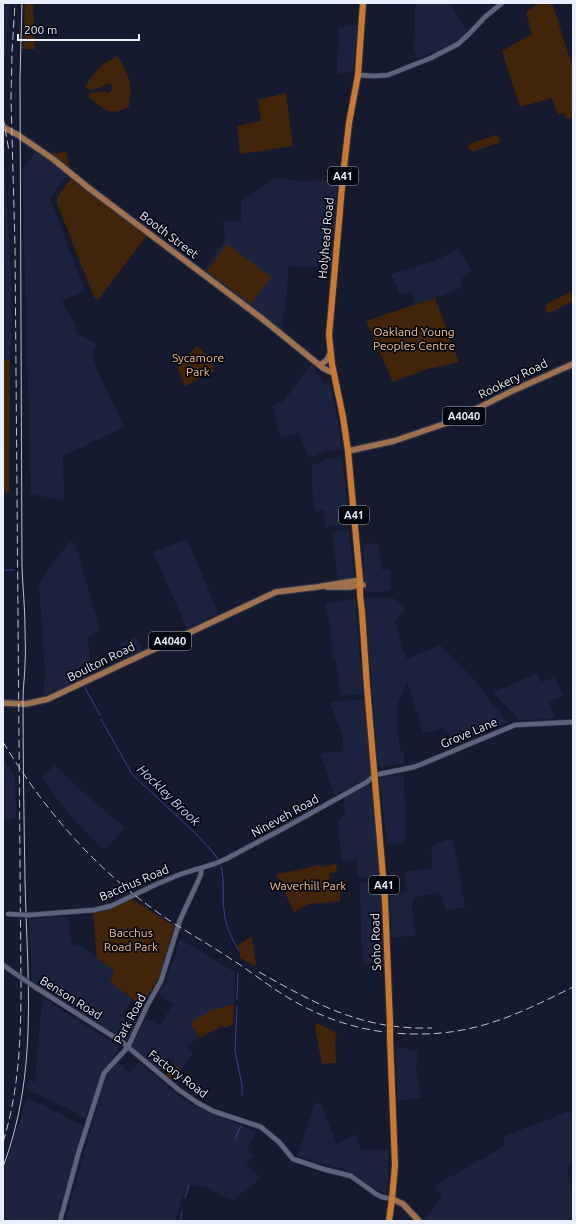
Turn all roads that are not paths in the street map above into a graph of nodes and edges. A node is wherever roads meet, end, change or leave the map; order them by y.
1 (363, 3) edge
2 (502, 3) edge
3 (358, 75) junction
4 (3, 127) edge
5 (330, 354) junction
6 (573, 364) edge
7 (320, 365) junction
8 (333, 373) junction
9 (348, 451) junction
10 (360, 584) junction
11 (3, 703) edge
12 (573, 722) edge
13 (375, 775) junction
14 (201, 869) junction
15 (5, 914) edge
16 (3, 965) edge
17 (128, 1047) junction
18 (392, 1199) junction
19 (60, 1221) edge
20 (389, 1221) edge
21 (420, 1221) edge

1 - 3 highway, Holyhead Road / A41
2 - 3 street
3 - 5 highway, Holyhead Road / A41
4 - 7 main road, Booth Street
5 - 7 main road
5 - 8 highway, Holyhead Road / A41
6 - 9 main road, Rookery Road / A4040
7 - 8 main road, Booth Street
8 - 9 highway, Holyhead Road / A41
9 - 10 highway, Soho Road / A41
10 - 11 main road, Boulton Road / A4040
10 - 13 highway, Soho Road / A41
12 - 13 street, Grove Lane
13 - 14 street, Nineveh Road
13 - 18 highway, Soho Road / A41, bridge
14 - 15 street, Bacchus Road, bridge
14 - 17 street, Park Road
16 - 17 street, Benson Road, bridge
17 - 18 street, Factory Road
17 - 19 street, Park Road
18 - 20 highway, A41
18 - 21 main road

